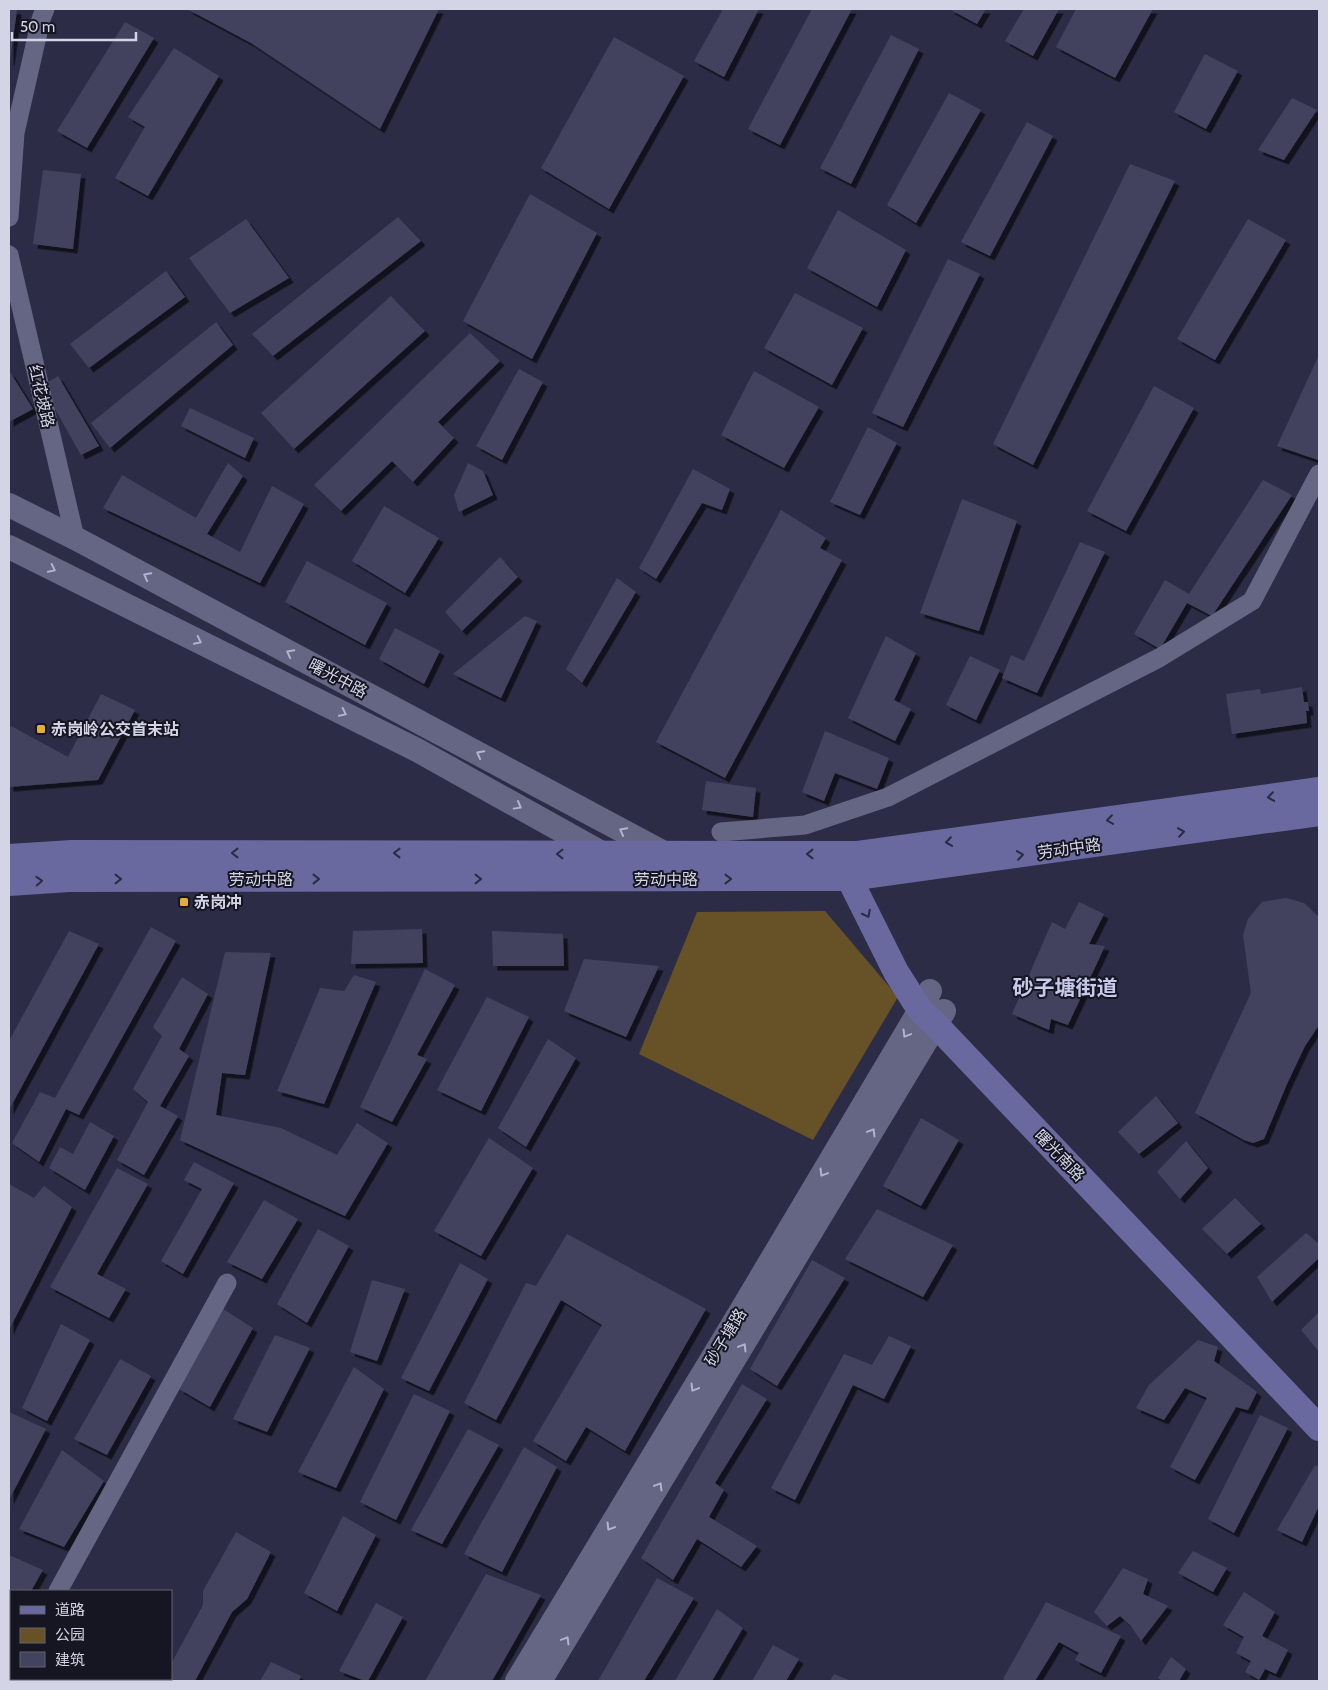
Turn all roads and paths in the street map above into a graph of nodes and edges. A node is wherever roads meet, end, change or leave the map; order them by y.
1 (46, 9) edge
2 (9, 217) edge
3 (9, 255) edge
4 (1319, 474) edge
5 (9, 505) edge
6 (75, 538) junction
7 (9, 547) edge
8 (1319, 790) edge
9 (1319, 813) edge
10 (721, 832) dead end
11 (604, 854) junction
12 (666, 854) junction
13 (9, 856) edge
14 (853, 866) junction
15 (646, 879) junction
16 (9, 883) edge
17 (933, 1009) junction
18 (227, 1283) dead end
19 (1319, 1406) edge
20 (1319, 1428) edge
21 (59, 1590) edge
22 (517, 1681) edge
23 (540, 1681) edge

1 - 2 street
3 - 6 street, 红花坡路
4 - 10 street
5 - 6 street, 曙光中路
12 -> 6 street, 曙光中路
7 -> 11 street, 曙光中路
8 -> 14 main road, 劳动中路
14 -> 9 main road, 劳动中路
11 - 12 main road, 劳动中路
11 -> 13 main road, 劳动中路
11 - 15 street, 曙光中路
14 -> 12 main road, 劳动中路
15 -> 14 main road, 劳动中路
14 - 17 main road, 曙光南路
16 -> 15 main road, 劳动中路
17 - 19 main road, 曙光南路
17 - 20 main road, 曙光南路
17 -> 22 street, 砂子塘路
23 -> 17 street, 砂子塘路
18 - 21 street

